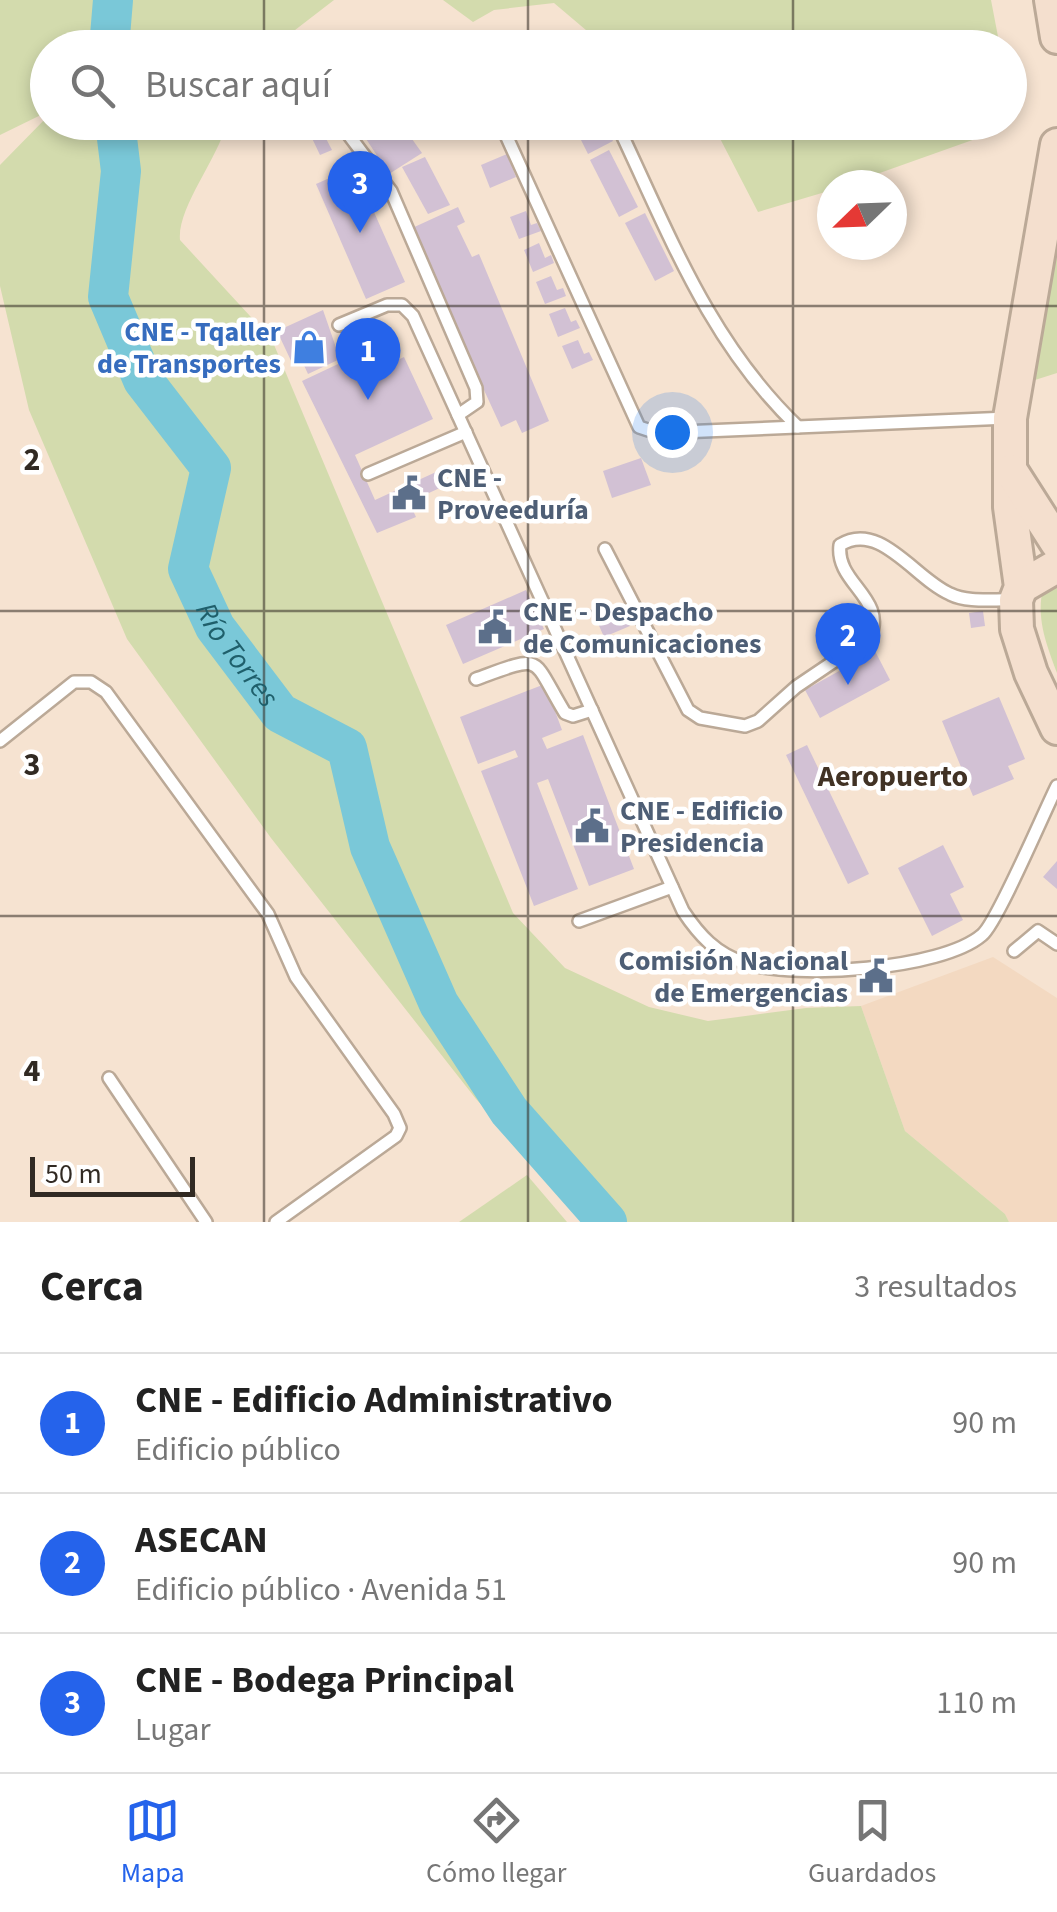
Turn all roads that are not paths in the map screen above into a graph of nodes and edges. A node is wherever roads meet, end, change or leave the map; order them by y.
1 (1051, 0) edge
2 (1057, 37) edge
3 (353, 140) edge
4 (508, 140) edge
5 (625, 140) edge
6 (1057, 145) edge
7 (339, 325) dead end
8 (458, 414) junction
9 (1010, 418) junction
10 (798, 427) junction
11 (466, 432) junction
12 (1010, 468) junction
13 (368, 474) dead end
14 (1057, 543) edge
15 (605, 549) dead end
16 (1057, 566) edge
17 (1019, 593) junction
18 (476, 679) dead end
19 (592, 710) junction
20 (1057, 728) edge
21 (0, 742) edge
22 (1057, 786) edge
23 (672, 887) junction
24 (579, 921) dead end
25 (1057, 944) edge
26 (1014, 951) dead end
27 (109, 1078) dead end
28 (206, 1222) edge
29 (276, 1222) edge

1 - 2 main road
3 - 8 lane
4 - 10 lane
5 - 10 lane
6 - 9 main road
7 - 8 lane
8 - 11 lane
9 - 10 lane
9 - 12 main road
11 - 13 lane
11 - 19 lane
12 - 14 main road
12 - 17 main road
15 - 17 lane
16 - 17 main road
17 - 20 main road
18 - 19 lane
19 - 23 lane
21 - 29 lane
22 - 23 lane
23 - 24 lane
25 - 26 lane
27 - 28 lane

